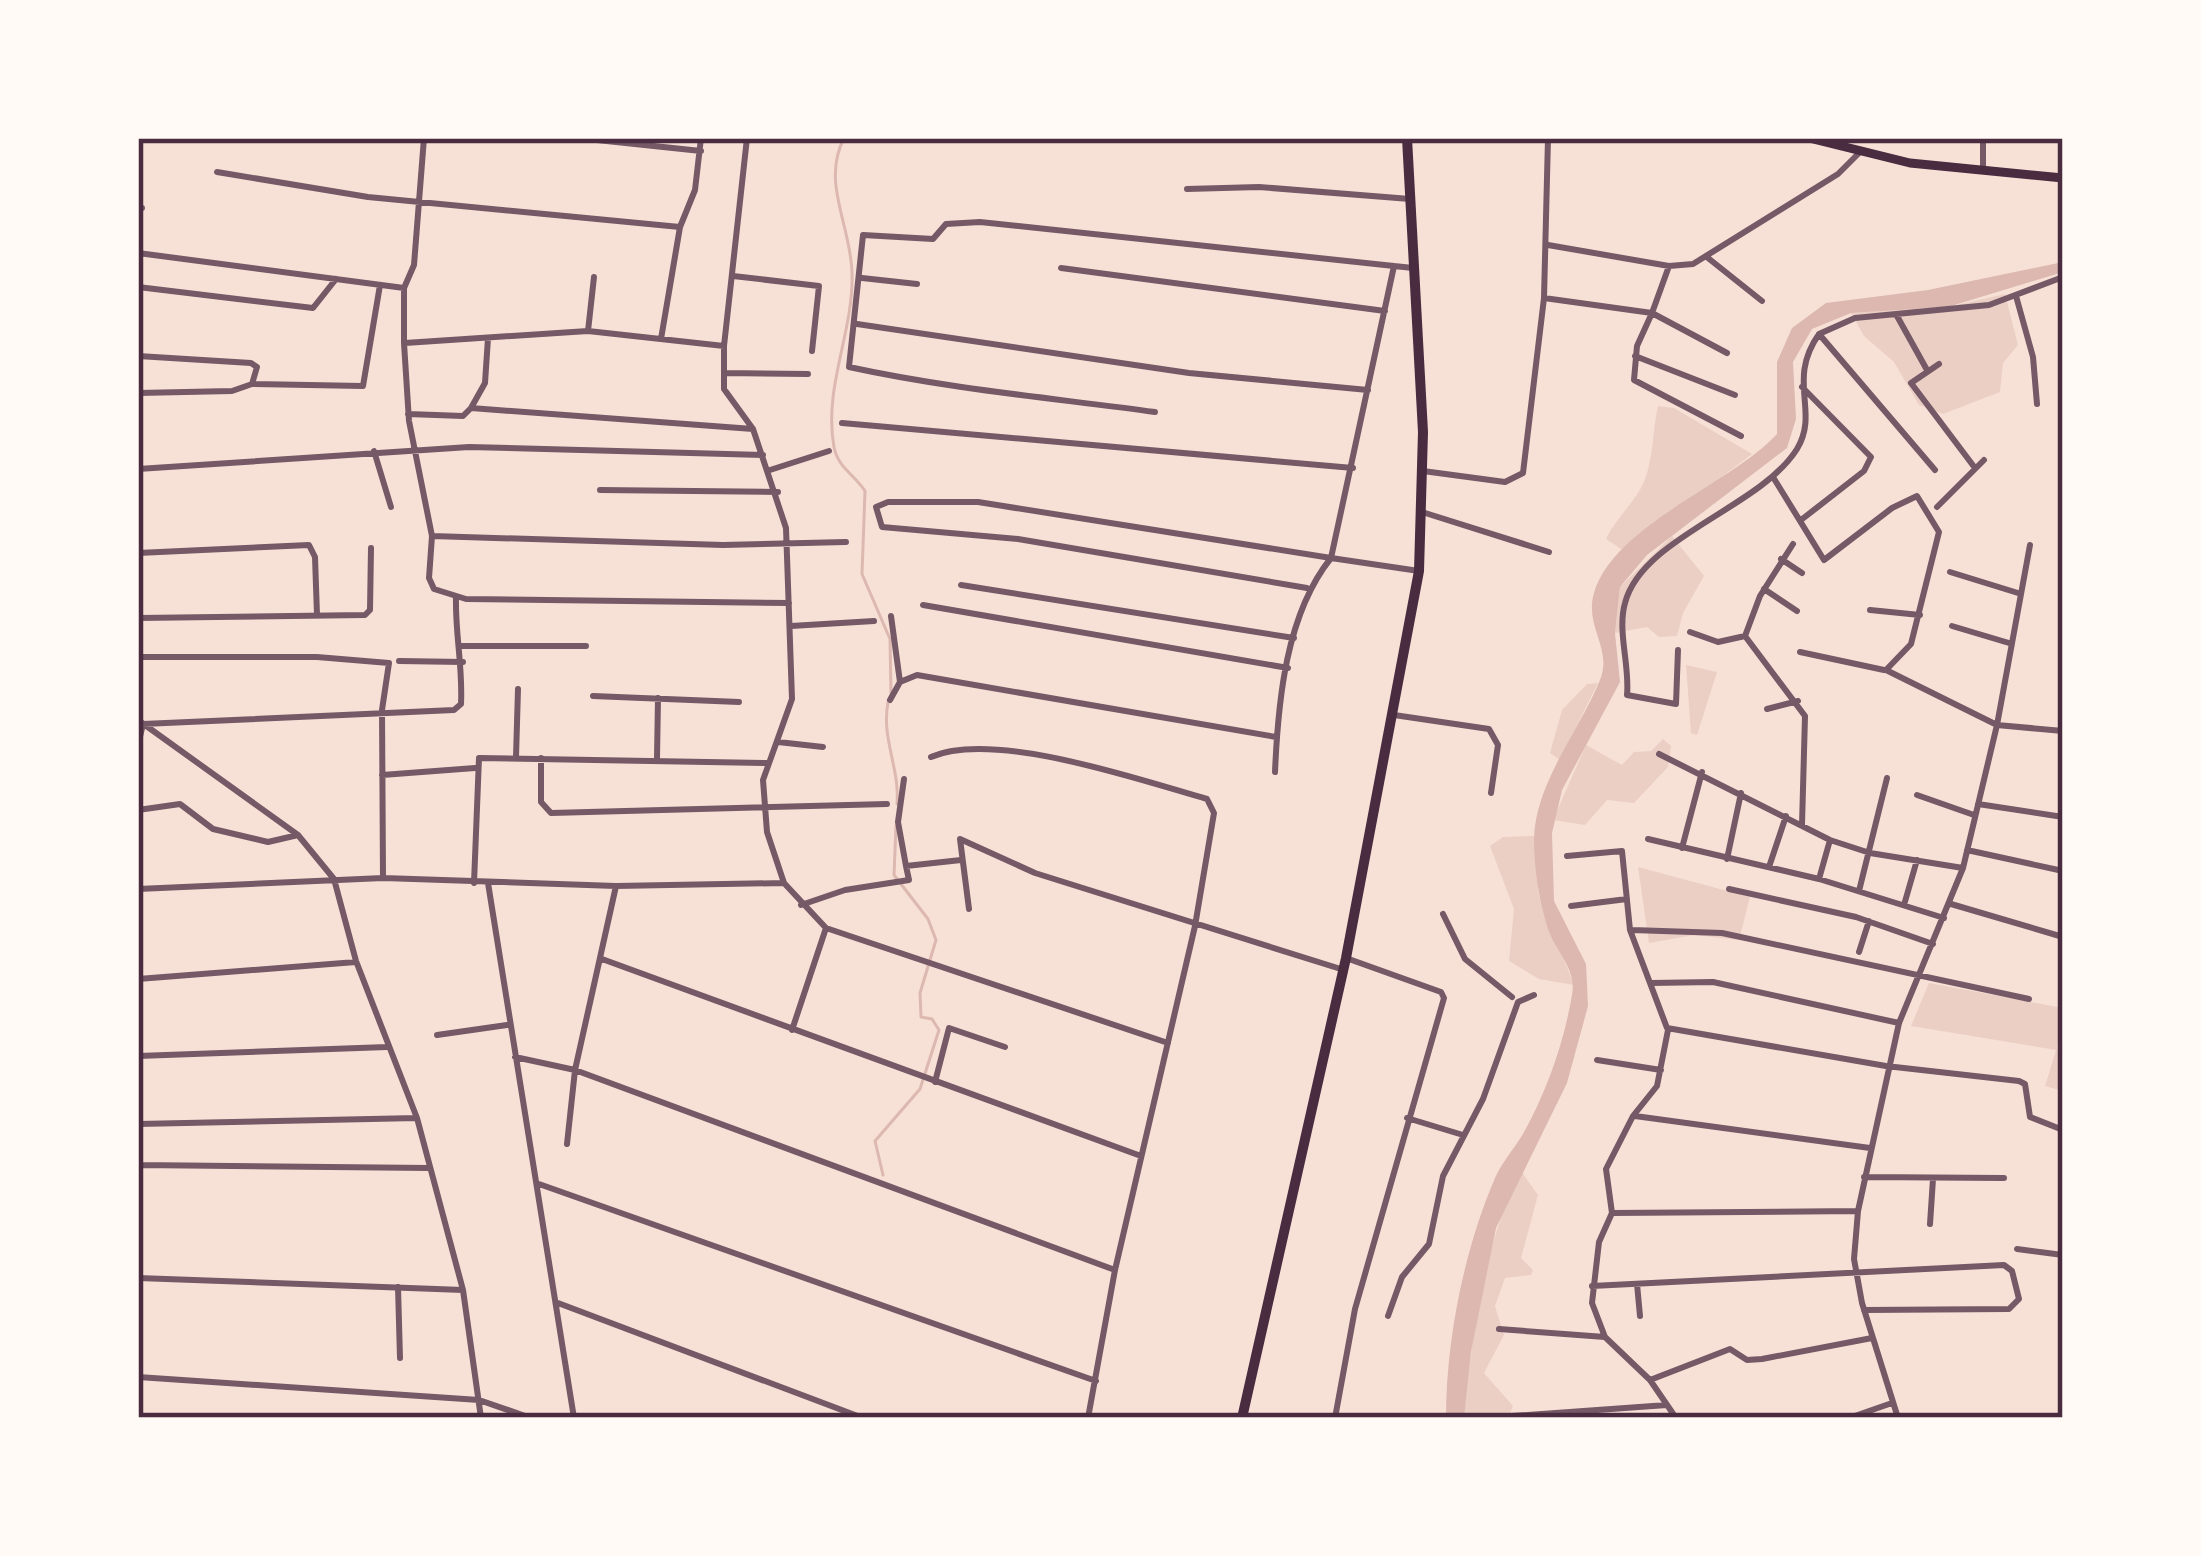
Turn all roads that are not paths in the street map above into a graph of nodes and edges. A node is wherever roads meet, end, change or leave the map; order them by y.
1 (338, 138) edge
2 (424, 138) edge
3 (578, 138) edge
4 (700, 138) edge
5 (747, 138) edge
6 (1407, 138) edge
7 (1548, 138) edge
8 (1809, 138) edge
9 (1983, 138) edge
10 (701, 151) junction
11 (1859, 153) junction
12 (1983, 171) junction
13 (217, 172) dead end
14 (2063, 178) edge
15 (1187, 189) dead end
16 (1410, 200) junction
17 (419, 201) junction
18 (680, 227) junction
19 (1548, 245) junction
20 (138, 253) edge
21 (1708, 258) junction
22 (1394, 266) junction
23 (1670, 266) junction
24 (1061, 268) dead end
25 (1413, 268) junction
26 (733, 276) junction
27 (2063, 277) edge
28 (594, 278) dead end
29 (862, 278) junction
30 (336, 279) junction
31 (917, 284) dead end
32 (380, 285) junction
33 (138, 287) edge
34 (404, 288) junction
35 (2015, 296) junction
36 (1544, 298) junction
37 (1762, 301) dead end
38 (1385, 311) junction
39 (1652, 313) junction
40 (1897, 316) junction
41 (857, 324) junction
42 (588, 331) junction
43 (1820, 334) junction
44 (488, 336) junction
45 (661, 339) junction
46 (404, 343) junction
47 (724, 346) junction
48 (812, 351) dead end
49 (1727, 353) dead end
50 (138, 356) edge
51 (1635, 356) junction
52 (1939, 364) dead end
53 (1928, 371) junction
54 (724, 373) junction
55 (808, 374) dead end
56 (252, 384) junction
57 (1801, 386) junction
58 (1368, 390) junction
59 (138, 392) edge
60 (1735, 395) dead end
61 (2037, 404) dead end
62 (471, 408) junction
63 (1155, 412) dead end
64 (408, 414) junction
65 (842, 423) dead end
66 (753, 429) junction
67 (1742, 436) dead end
68 (413, 448) junction
69 (374, 451) junction
70 (829, 451) dead end
71 (764, 455) junction
72 (1984, 460) dead end
73 (1353, 468) junction
74 (1975, 468) junction
75 (138, 469) edge
76 (770, 470) junction
77 (1935, 470) dead end
78 (1423, 471) junction
79 (1773, 477) junction
80 (599, 490) dead end
81 (778, 492) junction
82 (1937, 507) dead end
83 (391, 508) dead end
84 (1422, 512) junction
85 (1801, 520) junction
86 (432, 536) junction
87 (846, 542) dead end
88 (786, 544) junction
89 (1793, 544) dead end
90 (2030, 545) dead end
91 (371, 548) dead end
92 (1549, 552) dead end
93 (138, 553) edge
94 (1331, 558) junction
95 (1781, 559) junction
96 (1419, 571) junction
97 (1802, 572) dead end
98 (1950, 572) dead end
99 (961, 585) dead end
100 (1307, 588) junction
101 (1764, 589) junction
102 (2018, 592) junction
103 (457, 597) junction
104 (789, 603) junction
105 (922, 605) dead end
106 (1870, 610) dead end
107 (1797, 611) dead end
108 (317, 615) junction
109 (1920, 615) junction
110 (891, 616) dead end
111 (138, 618) edge
112 (874, 621) dead end
113 (791, 626) junction
114 (1952, 626) dead end
115 (1690, 632) dead end
116 (1745, 636) junction
117 (1294, 638) junction
118 (2009, 643) junction
119 (461, 646) junction
120 (586, 646) dead end
121 (1678, 650) dead end
122 (1800, 652) dead end
123 (138, 657) edge
124 (400, 661) dead end
125 (463, 662) junction
126 (1288, 668) junction
127 (1886, 670) junction
128 (900, 682) junction
129 (518, 689) dead end
130 (593, 695) dead end
131 (658, 698) junction
132 (890, 700) dead end
133 (1798, 701) junction
134 (739, 702) dead end
135 (382, 710) junction
136 (1767, 710) dead end
137 (1394, 715) junction
138 (141, 722) edge
139 (1997, 725) junction
140 (2063, 731) edge
141 (1276, 737) junction
142 (777, 742) junction
143 (138, 745) edge
144 (823, 747) dead end
145 (1659, 754) dead end
146 (516, 757) junction
147 (931, 757) dead end
148 (541, 758) junction
149 (657, 758) junction
150 (766, 763) junction
151 (475, 768) junction
152 (1275, 772) dead end
153 (1702, 772) junction
154 (382, 775) junction
155 (1887, 778) dead end
156 (904, 779) dead end
157 (1491, 793) dead end
158 (1741, 793) junction
159 (1917, 794) dead end
160 (1978, 803) junction
161 (886, 804) dead end
162 (138, 810) edge
163 (763, 811) junction
164 (1974, 815) junction
165 (1786, 816) junction
166 (2063, 818) edge
167 (1802, 825) junction
168 (298, 836) junction
169 (1648, 839) dead end
170 (1830, 840) junction
171 (1682, 848) junction
172 (1967, 850) junction
173 (1870, 853) junction
174 (1567, 856) dead end
175 (1727, 859) junction
176 (961, 860) junction
177 (1917, 860) junction
178 (906, 866) junction
179 (1769, 867) junction
180 (1963, 868) junction
181 (2063, 871) edge
182 (383, 878) junction
183 (334, 879) junction
184 (1819, 879) junction
185 (474, 883) junction
186 (488, 883) junction
187 (784, 883) junction
188 (616, 886) junction
189 (1729, 889) dead end
190 (138, 890) edge
191 (1859, 891) junction
192 (1627, 899) junction
193 (1951, 904) junction
194 (801, 905) junction
195 (1904, 905) junction
196 (1570, 906) dead end
197 (969, 909) dead end
198 (1443, 914) dead end
199 (1945, 919) junction
200 (1869, 921) junction
201 (1195, 926) junction
202 (826, 928) junction
203 (1630, 930) junction
204 (2063, 937) edge
205 (1933, 944) junction
206 (1859, 952) dead end
207 (602, 958) junction
208 (356, 962) junction
209 (1345, 964) junction
210 (1917, 978) junction
211 (138, 979) edge
212 (1651, 982) junction
213 (1534, 995) dead end
214 (1512, 998) dead end
215 (2029, 999) dead end
216 (1899, 1023) junction
217 (507, 1025) junction
218 (1667, 1028) junction
219 (792, 1030) junction
220 (437, 1035) dead end
221 (1168, 1042) junction
222 (387, 1047) junction
223 (1005, 1047) dead end
224 (138, 1056) edge
225 (515, 1057) junction
226 (1597, 1060) dead end
227 (1886, 1066) junction
228 (575, 1070) junction
229 (1661, 1070) junction
230 (935, 1082) junction
231 (1633, 1115) junction
232 (417, 1118) junction
233 (1407, 1118) junction
234 (138, 1124) edge
235 (2063, 1130) edge
236 (1463, 1135) junction
237 (567, 1144) dead end
238 (1870, 1148) junction
239 (1142, 1156) junction
240 (138, 1164) edge
241 (429, 1168) junction
242 (1864, 1177) junction
243 (2004, 1178) dead end
244 (1934, 1179) junction
245 (538, 1184) junction
246 (138, 1188) edge
247 (1858, 1211) junction
248 (1612, 1213) junction
249 (1930, 1224) dead end
250 (2017, 1249) dead end
251 (2063, 1255) edge
252 (1115, 1270) junction
253 (1856, 1272) junction
254 (138, 1277) edge
255 (1637, 1284) junction
256 (1592, 1286) junction
257 (398, 1287) junction
258 (464, 1290) junction
259 (558, 1303) junction
260 (1864, 1310) junction
261 (1388, 1316) dead end
262 (1640, 1316) dead end
263 (1499, 1329) dead end
264 (1605, 1337) junction
265 (1872, 1338) junction
266 (400, 1358) dead end
267 (138, 1377) edge
268 (1650, 1380) junction
269 (1096, 1381) junction
270 (478, 1400) junction
271 (1892, 1403) junction
272 (1667, 1405) junction
273 (1512, 1416) edge
274 (481, 1418) edge
275 (531, 1418) edge
276 (574, 1418) edge
277 (863, 1418) edge
278 (1088, 1418) edge
279 (1242, 1418) edge
280 (1336, 1418) edge
281 (1676, 1418) edge
282 (1849, 1418) edge
283 (1898, 1418) edge
284 (1910, 1418) edge

1 - 2 street
2 - 17 street
3 - 10 street
4 - 10 street
5 - 26 street
6 - 16 highway
7 - 19 street
8 - 11 main road
9 - 12 street
10 - 18 street
11 - 12 main road
11 - 21 street
12 - 14 main road
13 - 17 street
15 - 16 street
16 - 25 highway
17 - 18 street
17 - 34 street
18 - 45 street
19 - 23 street
19 - 36 street
20 - 30 street
21 - 23 street
21 - 37 street
22 - 25 street
22 - 29 street
22 - 38 street
23 - 39 street
24 - 38 street
25 - 78 highway
26 - 47 street
26 - 48 street
27 - 35 street
28 - 42 street
29 - 31 street
29 - 41 street
30 - 32 street
30 - 33 street
32 - 34 street
32 - 56 street
34 - 46 street
35 - 40 street
35 - 61 street
36 - 39 street
36 - 78 street
38 - 58 street
39 - 49 street
39 - 51 street
40 - 43 street
40 - 53 street
41 - 58 street
41 - 63 street
42 - 44 street
42 - 45 street
43 - 57 street
43 - 77 street
44 - 46 street
44 - 62 street
45 - 47 street
46 - 64 street
47 - 54 street
50 - 56 street
51 - 60 street
51 - 67 street
52 - 53 street
53 - 74 street
54 - 55 street
54 - 66 street
56 - 59 street
57 - 79 street
57 - 85 street
58 - 73 street
62 - 64 street
62 - 66 street
64 - 68 street
65 - 73 street
66 - 71 street
68 - 69 street
68 - 71 street
68 - 86 street
69 - 75 street
69 - 83 street
70 - 76 street
71 - 76 street
72 - 74 street
73 - 94 street
74 - 82 street
76 - 81 street
78 - 84 highway
79 - 85 street
79 - 121 street
80 - 81 street
81 - 88 street
84 - 92 street
84 - 96 highway
85 - 109 street
86 - 88 street
86 - 103 street
87 - 88 street
88 - 104 street
89 - 95 street
90 - 102 street
91 - 108 street
93 - 108 street
94 - 96 street
94 - 100 street
94 - 100 street
95 - 97 street
95 - 101 street
96 - 137 highway
98 - 102 street
99 - 117 street
100 - 117 street
101 - 107 street
101 - 116 street
102 - 118 street
103 - 104 street
103 - 119 street
104 - 113 street
105 - 126 street
106 - 109 street
108 - 111 street
109 - 127 street
110 - 128 street
112 - 113 street
113 - 142 street
114 - 118 street
115 - 116 street
116 - 133 street
117 - 126 street
118 - 139 street
119 - 120 street
119 - 125 street
122 - 127 street
123 - 135 street
124 - 125 street
125 - 135 street
126 - 141 street
127 - 139 street
128 - 132 street
128 - 141 street
129 - 146 street
130 - 131 street
131 - 134 street
131 - 149 street
133 - 136 street
133 - 167 street
135 - 138 street
135 - 154 street
137 - 157 street
137 - 209 highway
138 - 143 street
138 - 168 street
139 - 140 street
139 - 160 street
141 - 152 street
142 - 144 street
142 - 150 street
145 - 153 street
146 - 148 street
146 - 151 street
147 - 201 street
148 - 149 street
148 - 163 street
149 - 150 street
150 - 163 street
151 - 154 street
151 - 185 street
153 - 158 street
153 - 171 street
154 - 182 street
155 - 173 street
156 - 178 street
158 - 165 street
158 - 175 street
159 - 164 street
160 - 164 street
160 - 166 street
161 - 163 street
162 - 168 street
163 - 187 street
164 - 172 street
165 - 167 street
165 - 179 street
167 - 170 street
168 - 183 street
169 - 171 street
170 - 173 street
170 - 184 street
171 - 175 street
172 - 180 street
172 - 181 street
173 - 177 street
173 - 191 street
174 - 192 street
175 - 179 street
176 - 178 street
176 - 197 street
176 - 201 street
177 - 180 street
177 - 195 street
178 - 194 street
179 - 184 street
180 - 193 street
182 - 183 street
182 - 185 street
183 - 190 street
183 - 208 street
184 - 191 street
185 - 186 street
186 - 188 street
186 - 217 street
187 - 188 street
187 - 194 street
188 - 207 street
189 - 200 street
191 - 195 street
192 - 196 street
192 - 203 street
193 - 199 street
193 - 204 street
194 - 202 street
195 - 199 street
198 - 214 street
199 - 205 street
200 - 205 street
200 - 206 street
201 - 209 street
201 - 221 street
202 - 219 street
202 - 221 street
203 - 210 street
203 - 212 street
205 - 210 street
207 - 219 street
207 - 228 street
208 - 211 street
208 - 222 street
209 - 233 street
209 - 279 highway
210 - 215 street
210 - 216 street
212 - 216 street
212 - 218 street
213 - 236 street
216 - 227 street
217 - 220 street
217 - 225 street
218 - 227 street
218 - 229 street
219 - 230 street
221 - 239 street
222 - 224 street
222 - 232 street
223 - 230 street
225 - 228 street
225 - 245 street
226 - 229 street
227 - 235 street
227 - 238 street
228 - 237 street
228 - 252 street
229 - 231 street
230 - 239 street
231 - 238 street
231 - 248 street
232 - 234 street
232 - 241 street
233 - 236 street
233 - 280 street
236 - 261 street
238 - 242 street
239 - 252 street
240 - 241 street
240 - 246 street
241 - 258 street
242 - 244 street
242 - 247 street
243 - 244 street
244 - 249 street
245 - 259 street
245 - 269 street
247 - 248 street
247 - 253 street
248 - 256 street
250 - 251 street
252 - 269 street
253 - 255 street
253 - 260 street
253 - 260 street
254 - 257 street
255 - 256 street
255 - 262 street
256 - 264 street
257 - 258 street
257 - 266 street
258 - 270 street
259 - 276 street
259 - 277 street
260 - 265 street
263 - 264 street
264 - 268 street
265 - 268 street
265 - 271 street
267 - 270 street
268 - 272 street
269 - 278 street
270 - 274 street
270 - 275 street
271 - 282 street
271 - 283 street
272 - 273 street
272 - 281 street
283 - 284 street

